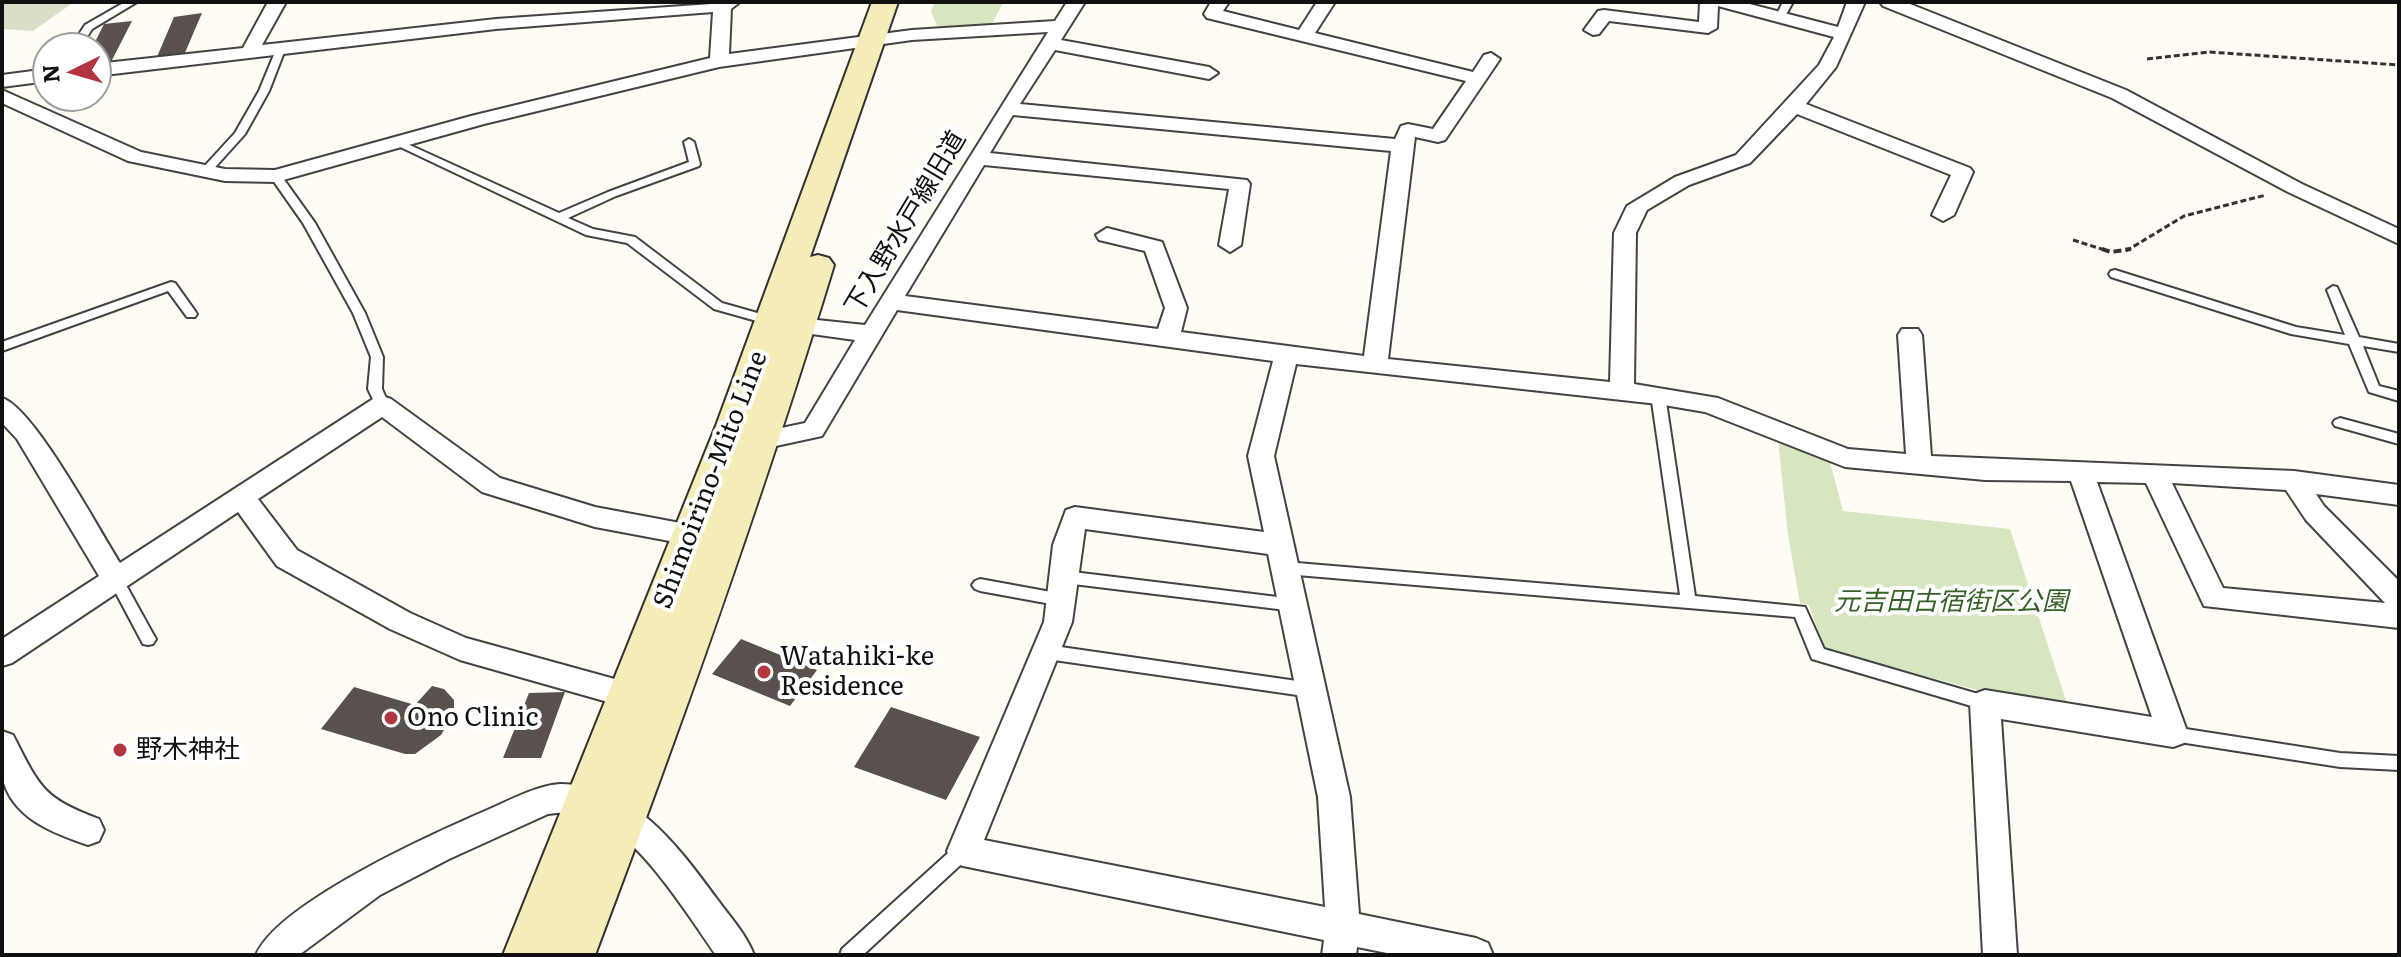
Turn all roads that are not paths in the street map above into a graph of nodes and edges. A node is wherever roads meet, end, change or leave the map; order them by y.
1 (132, 2) edge
2 (277, 2) edge
3 (504, 2) edge
4 (885, 2) edge
5 (905, 2) edge
6 (1076, 2) edge
7 (1220, 2) edge
8 (1326, 2) edge
9 (1709, 2) edge
10 (1722, 2) edge
11 (1856, 2) edge
12 (1889, 2) edge
13 (726, 4) edge
14 (1784, 10) edge
15 (496, 24) junction
16 (1593, 30) dead end
17 (85, 32) edge
18 (1055, 34) junction
19 (1844, 34) junction
20 (1305, 35) junction
21 (884, 39) junction
22 (281, 47) junction
23 (250, 51) junction
24 (1491, 59) dead end
25 (719, 61) junction
26 (112, 68) edge
27 (1209, 73) dead end
28 (32, 77) edge
29 (1479, 79) junction
30 (2, 81) edge
31 (2, 96) edge
32 (1794, 106) junction
33 (1007, 109) junction
34 (689, 142) dead end
35 (399, 144) junction
36 (1402, 146) junction
37 (978, 158) junction
38 (205, 172) junction
39 (276, 176) junction
40 (1943, 215) dead end
41 (558, 218) junction
42 (1107, 235) dead end
43 (2399, 237) edge
44 (1230, 245) dead end
45 (2115, 274) dead end
46 (2333, 290) dead end
47 (891, 302) junction
48 (191, 314) dead end
49 (785, 323) junction
50 (873, 334) junction
51 (1910, 335) dead end
52 (2354, 339) junction
53 (1167, 340) junction
54 (2, 347) edge
55 (2399, 348) edge
56 (1286, 355) junction
57 (1375, 366) junction
58 (1622, 390) junction
59 (1658, 395) junction
60 (2399, 396) edge
61 (382, 405) junction
62 (2, 407) edge
63 (2340, 423) dead end
64 (2399, 439) edge
65 (762, 440) junction
66 (1919, 464) junction
67 (2081, 472) junction
68 (2154, 473) junction
69 (2294, 481) junction
70 (2399, 495) edge
71 (242, 498) junction
72 (691, 535) junction
73 (1282, 555) junction
74 (116, 580) junction
75 (980, 585) dead end
76 (1064, 588) junction
77 (2399, 599) edge
78 (1688, 601) junction
79 (1294, 605) junction
80 (2399, 616) edge
81 (148, 639) dead end
82 (1047, 652) junction
83 (2, 654) edge
84 (1311, 690) junction
85 (629, 695) junction
86 (1985, 703) junction
87 (2173, 734) junction
88 (2, 745) edge
89 (2399, 763) edge
90 (606, 810) junction
91 (88, 830) dead end
92 (963, 851) junction
93 (1341, 942) edge
94 (273, 955) edge
95 (528, 955) edge
96 (570, 955) edge
97 (737, 955) edge
98 (849, 955) edge
99 (1476, 955) edge
100 (2000, 955) edge

1 - 17 lane
2 - 23 street
3 - 15 street
4 - 21 main road, Shimoirino-Mito Line
5 - 21 main road, Shimoirino-Mito Line
6 - 18 street, 下入野水戸線旧道
7 - 20 street
8 - 20 street
9 - 16 street
10 - 14 street
11 - 19 street
12 - 43 street
13 - 15 street
13 - 25 street
14 - 19 street
15 - 22 street
18 - 21 street
18 - 27 street
18 - 33 street, 下入野水戸線旧道
19 - 32 street
20 - 29 street
21 - 25 street
21 - 49 main road, Shimoirino-Mito Line
22 - 23 street
22 - 38 lane
23 - 26 street
24 - 29 street
25 - 35 street
28 - 30 street
29 - 36 street
31 - 38 street
32 - 40 street
32 - 58 street
33 - 36 street
33 - 37 street, 下入野水戸線旧道
34 - 41 lane
35 - 39 street
35 - 41 lane
36 - 57 street
37 - 44 street
37 - 47 street, 下入野水戸線旧道
38 - 39 street
39 - 61 lane
41 - 49 lane
42 - 53 street
45 - 52 lane
46 - 52 lane
47 - 50 street, 下入野水戸線旧道
47 - 53 street
48 - 54 lane
49 - 50 street
49 - 65 main road, Shimoirino-Mito Line
49 - 72 main road, Shimoirino-Mito Line
50 - 65 street, 下入野水戸線旧道
51 - 66 street
52 - 55 lane
52 - 60 lane
53 - 56 street
56 - 57 street
56 - 73 street
57 - 58 street
58 - 59 street
59 - 66 street
59 - 78 lane
61 - 71 street
61 - 72 street
62 - 74 street
63 - 64 lane
65 - 90 main road, Shimoirino-Mito Line
66 - 67 street
67 - 68 street
67 - 87 street
68 - 69 street
68 - 80 street
69 - 70 street
69 - 77 street
71 - 74 street
71 - 85 street
72 - 85 main road, Shimoirino-Mito Line
73 - 76 street
73 - 78 lane
73 - 79 street
74 - 81 lane
74 - 83 street
75 - 76 lane
76 - 79 lane
76 - 82 street
78 - 86 lane
79 - 84 street
82 - 84 lane
82 - 92 street
84 - 93 street
85 - 90 main road, Shimoirino-Mito Line
86 - 87 street
86 - 100 street
87 - 89 lane
88 - 91 street
90 - 94 street
90 - 95 main road, Shimoirino-Mito Line
90 - 96 main road, Shimoirino-Mito Line
90 - 97 street
92 - 93 street
92 - 98 lane
93 - 99 street

